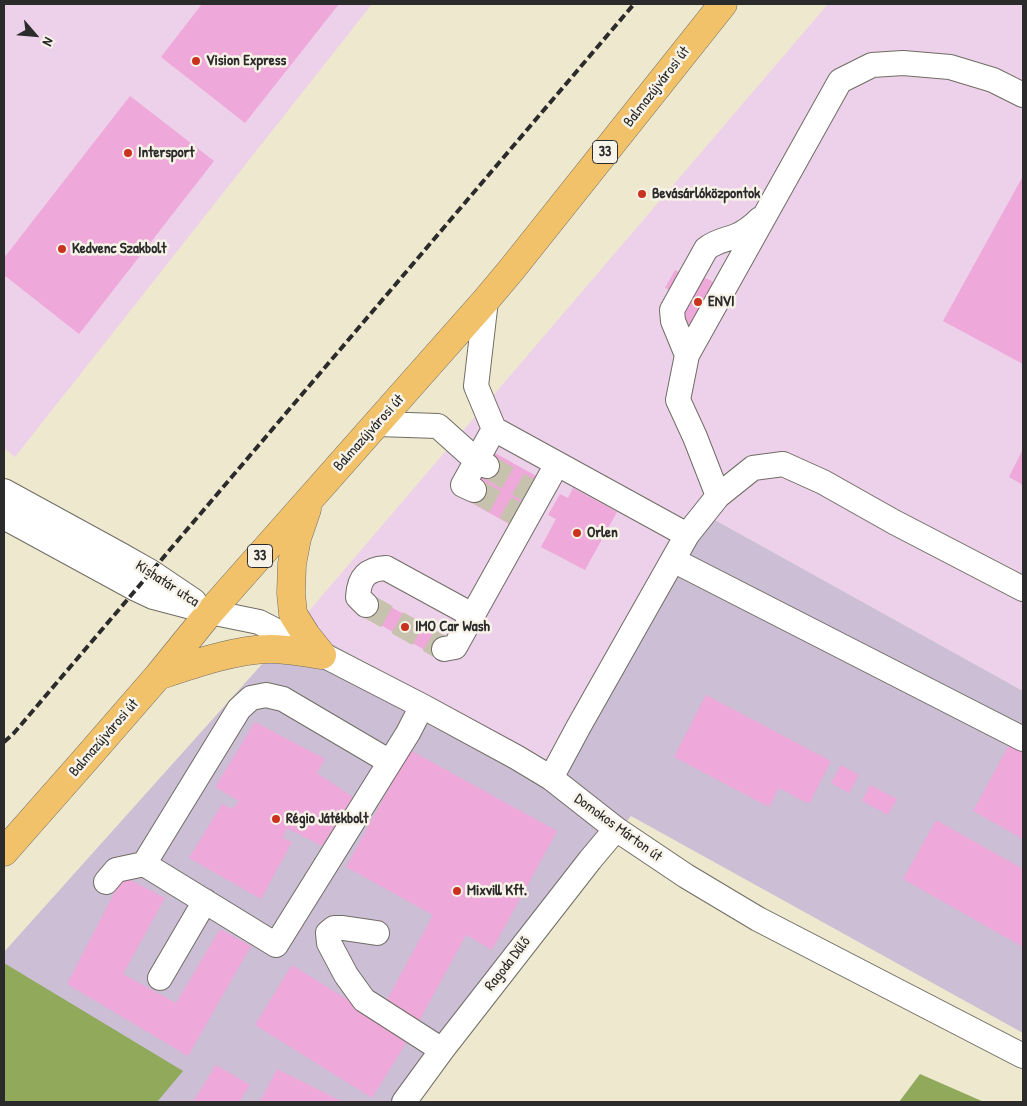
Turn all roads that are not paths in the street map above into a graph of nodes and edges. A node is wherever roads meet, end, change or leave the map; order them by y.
1 (723, 4) edge
2 (1023, 95) edge
3 (767, 213) junction
4 (486, 300) junction
5 (687, 355) junction
6 (377, 424) junction
7 (494, 429) junction
8 (482, 464) junction
9 (557, 464) junction
10 (474, 490) dead end
11 (4, 491) edge
12 (718, 496) junction
13 (309, 500) junction
14 (4, 517) edge
15 (687, 535) junction
16 (673, 560) junction
17 (1023, 589) edge
18 (366, 605) dead end
19 (210, 612) junction
20 (472, 615) junction
21 (444, 649) dead end
22 (322, 655) junction
23 (158, 676) junction
24 (422, 706) junction
25 (1023, 739) edge
26 (390, 762) junction
27 (552, 778) junction
28 (616, 829) junction
29 (4, 852) edge
30 (144, 864) junction
31 (106, 882) dead end
32 (205, 901) junction
33 (377, 933) dead end
34 (160, 978) dead end
35 (442, 1050) junction
36 (1023, 1056) edge
37 (404, 1102) edge

1 - 4 main road, Balmazújvárosi út / 33
2 - 3 street
3 - 5 street
3 - 5 street
4 - 6 main road, Balmazújvárosi út / 33
4 - 7 street
5 - 12 street
6 - 8 street
6 - 13 main road, Balmazújvárosi út / 33
7 - 8 street
7 - 9 street
8 - 10 street
9 - 15 street
9 - 20 street
11 - 19 street, Kishatár utca
12 - 15 street
12 - 17 street
13 - 19 main road, Balmazújvárosi út / 33
13 - 22 main road
14 - 19 street, Kishatár utca
15 - 16 street
16 - 25 street
16 - 27 street
18 - 20 street
19 - 22 street, Domokos Márton út
19 - 23 main road, Balmazújvárosi út / 33
20 - 21 street
22 - 23 main road
22 - 24 street, Domokos Márton út
23 - 29 main road, Balmazújvárosi út / 33
24 - 26 street
24 - 27 street, Domokos Márton út
26 - 30 street
26 - 32 street
27 - 28 street, Domokos Márton út
28 - 35 street, Ragoda Dűlő
28 - 36 street, Domokos Márton út
30 - 31 street
30 - 32 street
32 - 34 street
33 - 35 street
35 - 37 street, Ragoda Dűlő

